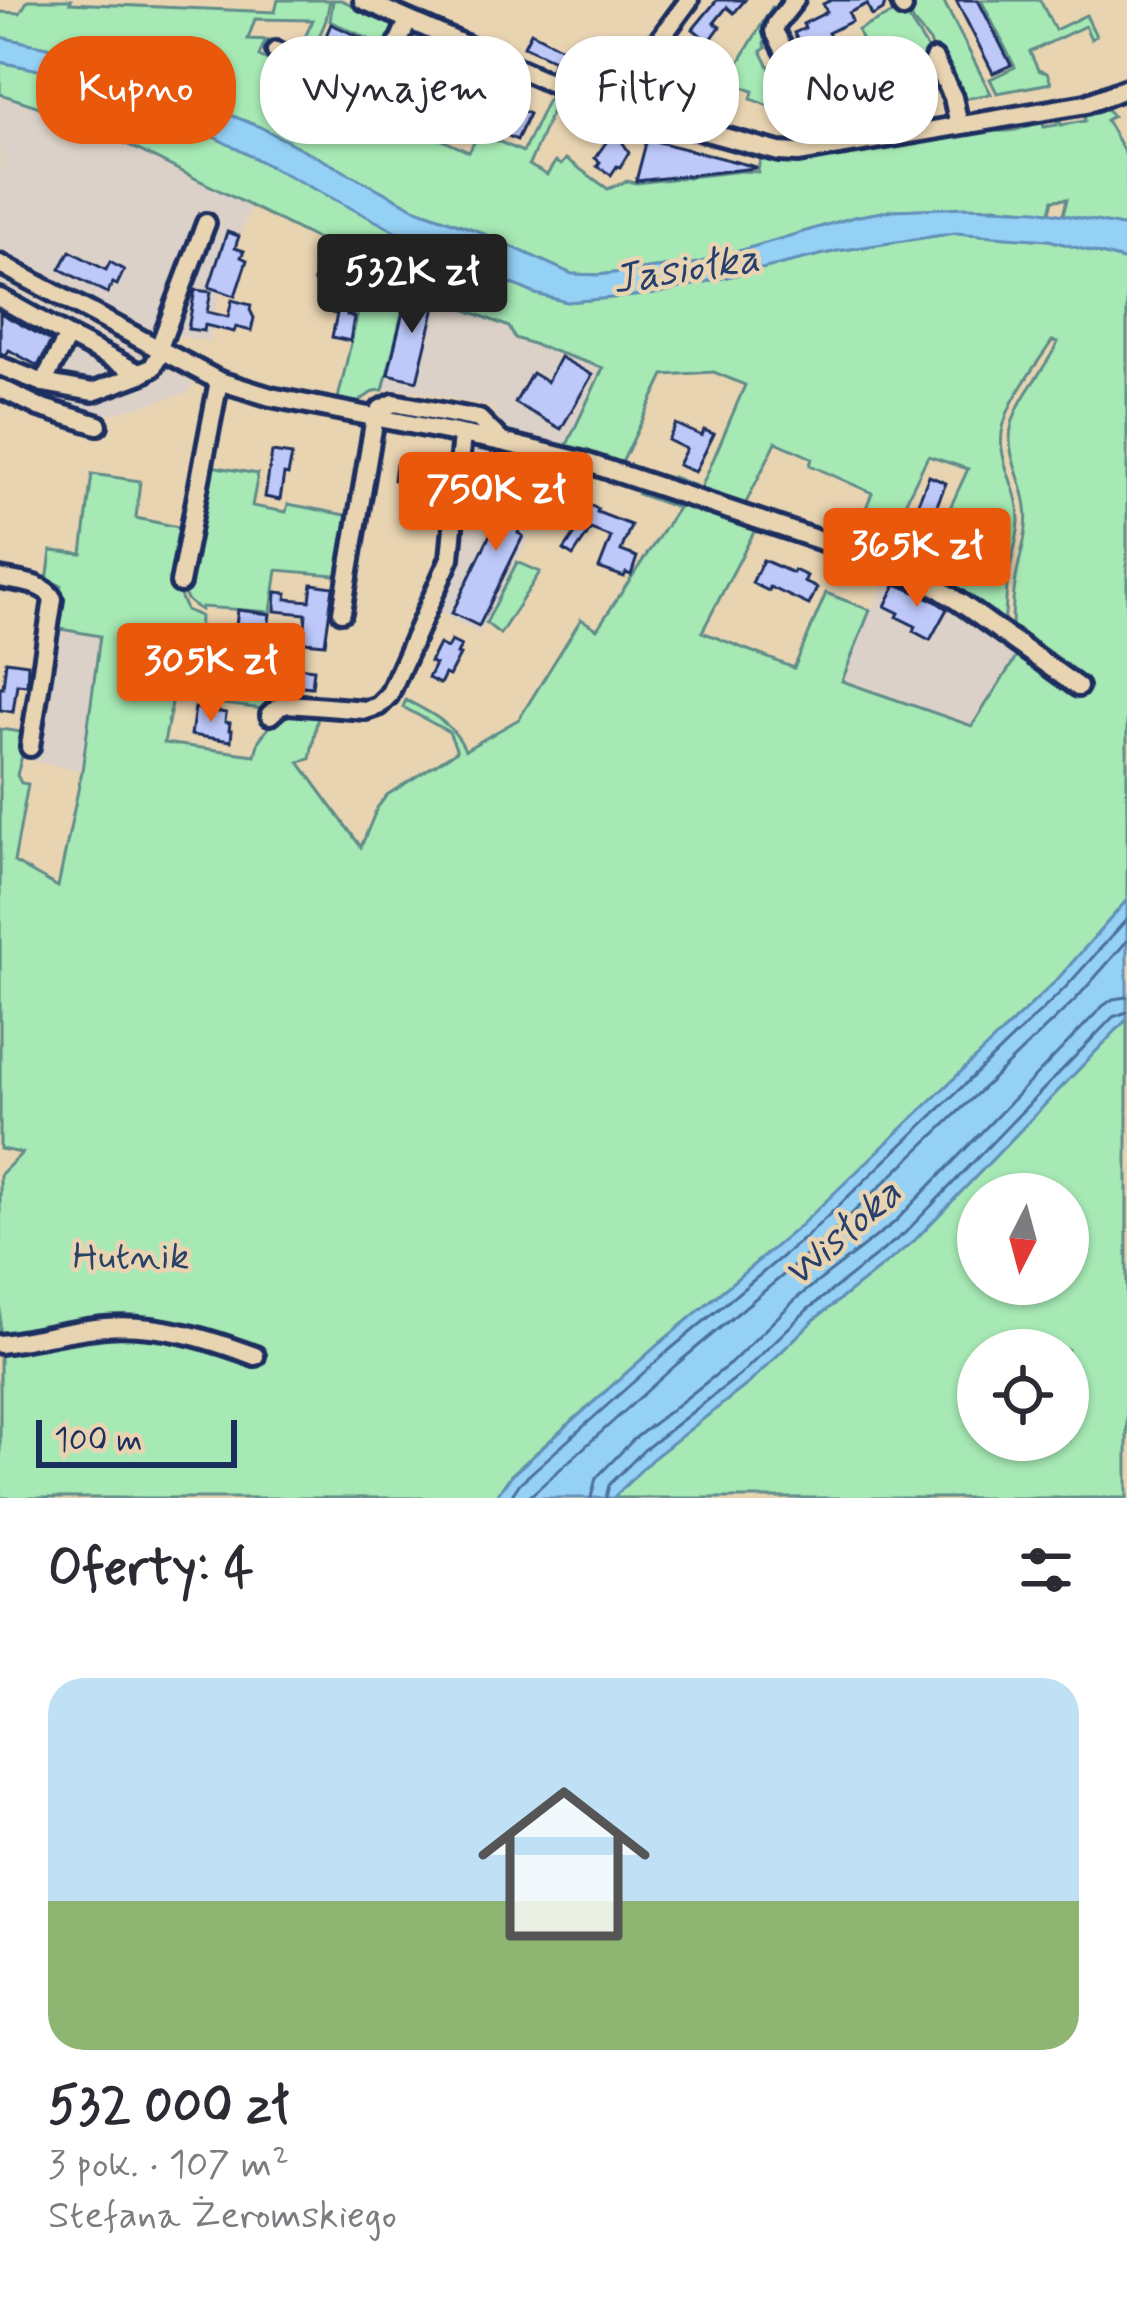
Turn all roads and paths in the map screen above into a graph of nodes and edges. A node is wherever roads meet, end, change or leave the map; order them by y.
1 (689, 0) edge
2 (796, 0) edge
3 (366, 1) edge
4 (408, 21) junction
5 (401, 36) edge
6 (443, 36) edge
7 (662, 36) edge
8 (777, 36) edge
9 (938, 67) edge
10 (1127, 88) edge
11 (959, 124) junction
12 (739, 141) edge
13 (835, 146) joint
14 (206, 223) dead end
15 (0, 264) edge
16 (0, 298) edge
17 (68, 336) junction
18 (160, 349) junction
19 (0, 366) edge
20 (144, 373) junction
21 (219, 381) junction
22 (43, 383) junction
23 (0, 388) edge
24 (375, 417) junction
25 (98, 425) dead end
26 (462, 435) junction
27 (502, 442) junction
28 (0, 578) edge
29 (180, 583) dead end
30 (343, 611) dead end
31 (1078, 687) dead end
32 (270, 715) dead end
33 (30, 747) dead end
34 (0, 1344) edge
35 (255, 1356) dead end

1 - 7 street
2 - 8 street
3 - 4 street
4 - 5 street
4 - 6 street
9 - 11 street
10 - 11 street
11 - 13 street
12 - 13 street
14 - 18 street
15 - 18 street
16 - 17 street
17 - 20 street
17 - 22 street
18 - 20 street
18 - 21 street
19 - 22 street
20 - 22 street
21 - 24 street
21 - 29 street
23 - 25 street
24 - 26 street
24 - 27 street
24 - 30 street
26 - 27 street
26 - 32 street
27 - 31 street
28 - 33 street
34 - 35 street

